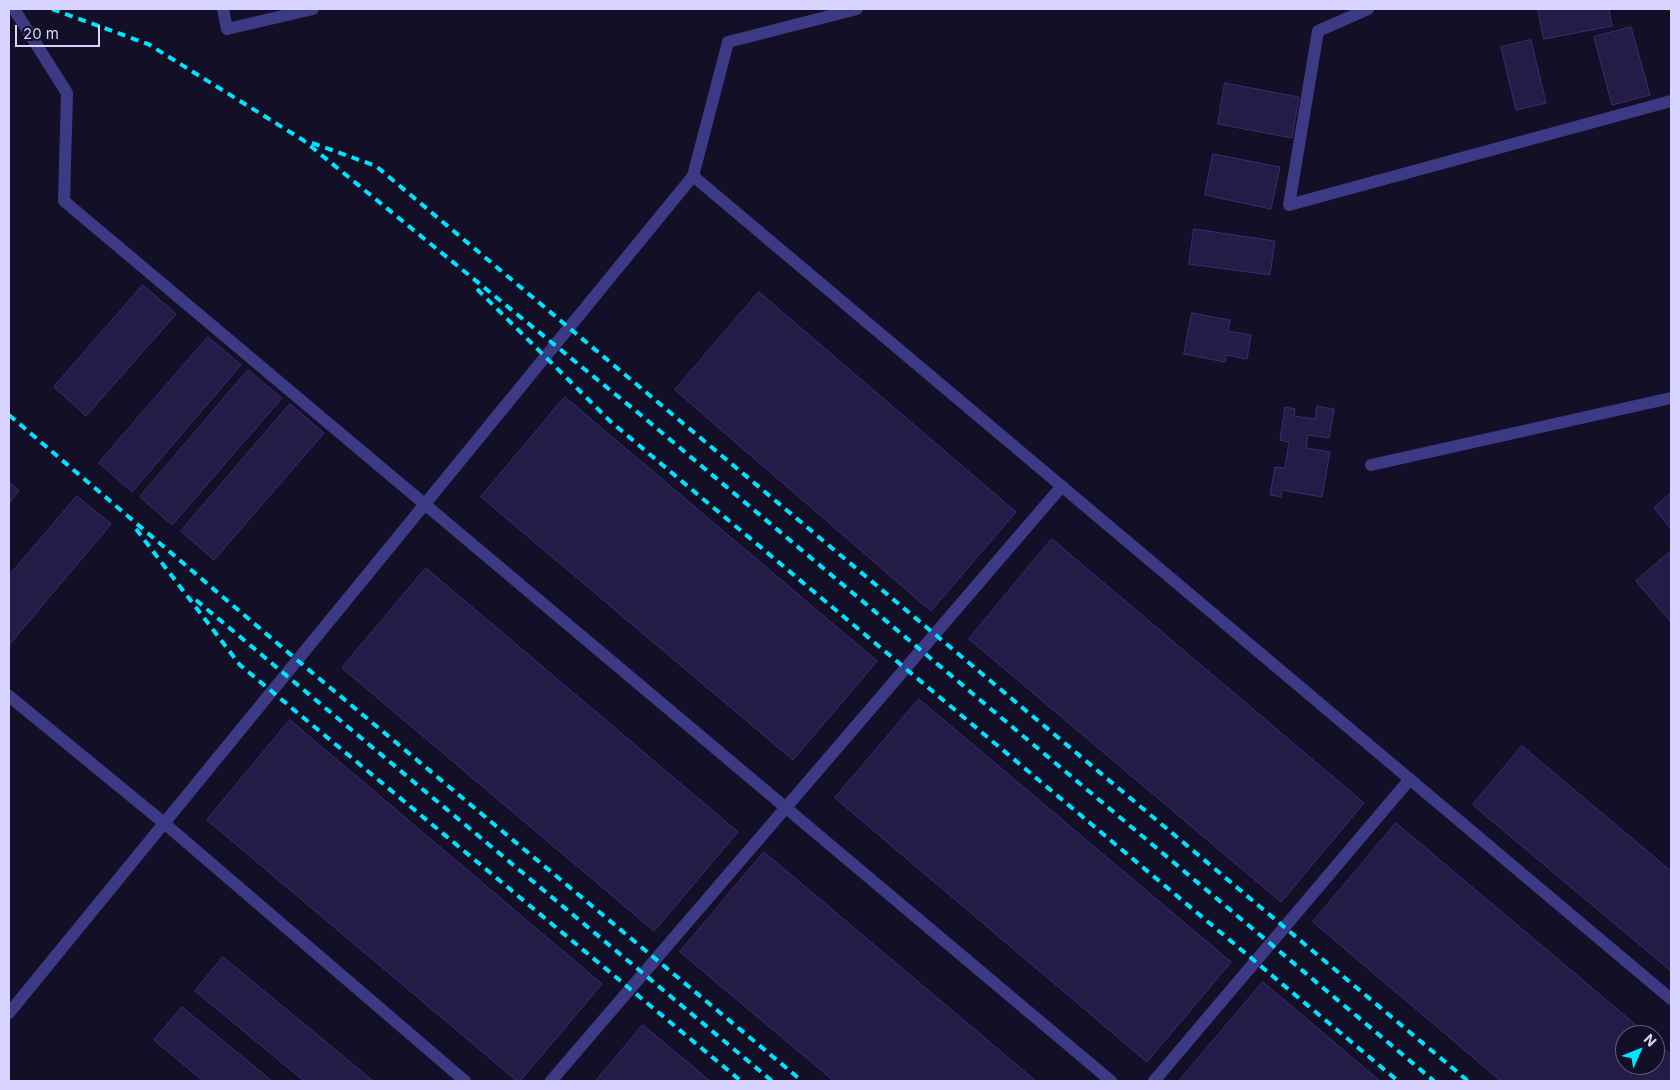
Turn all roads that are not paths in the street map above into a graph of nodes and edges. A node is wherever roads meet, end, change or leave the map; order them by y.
1 (14, 9) edge
2 (223, 9) edge
3 (313, 9) edge
4 (857, 9) edge
5 (1368, 9) edge
6 (1671, 101) edge
7 (693, 176) junction
8 (1671, 398) edge
9 (1371, 465) dead end
10 (1062, 486) junction
11 (424, 504) junction
12 (9, 696) edge
13 (1410, 779) junction
14 (786, 808) junction
15 (164, 823) junction
16 (1671, 999) edge
17 (9, 1013) edge
18 (464, 1081) edge
19 (551, 1081) edge
20 (1111, 1081) edge
21 (1154, 1081) edge

1 - 11 street
2 - 3 street
4 - 7 street
5 - 6 street
7 - 10 street
7 - 11 street
8 - 9 street
10 - 13 street
10 - 14 street
11 - 14 street
11 - 15 street
12 - 15 street
13 - 16 street
13 - 21 street
14 - 19 street
14 - 20 street
15 - 17 street
15 - 18 street

